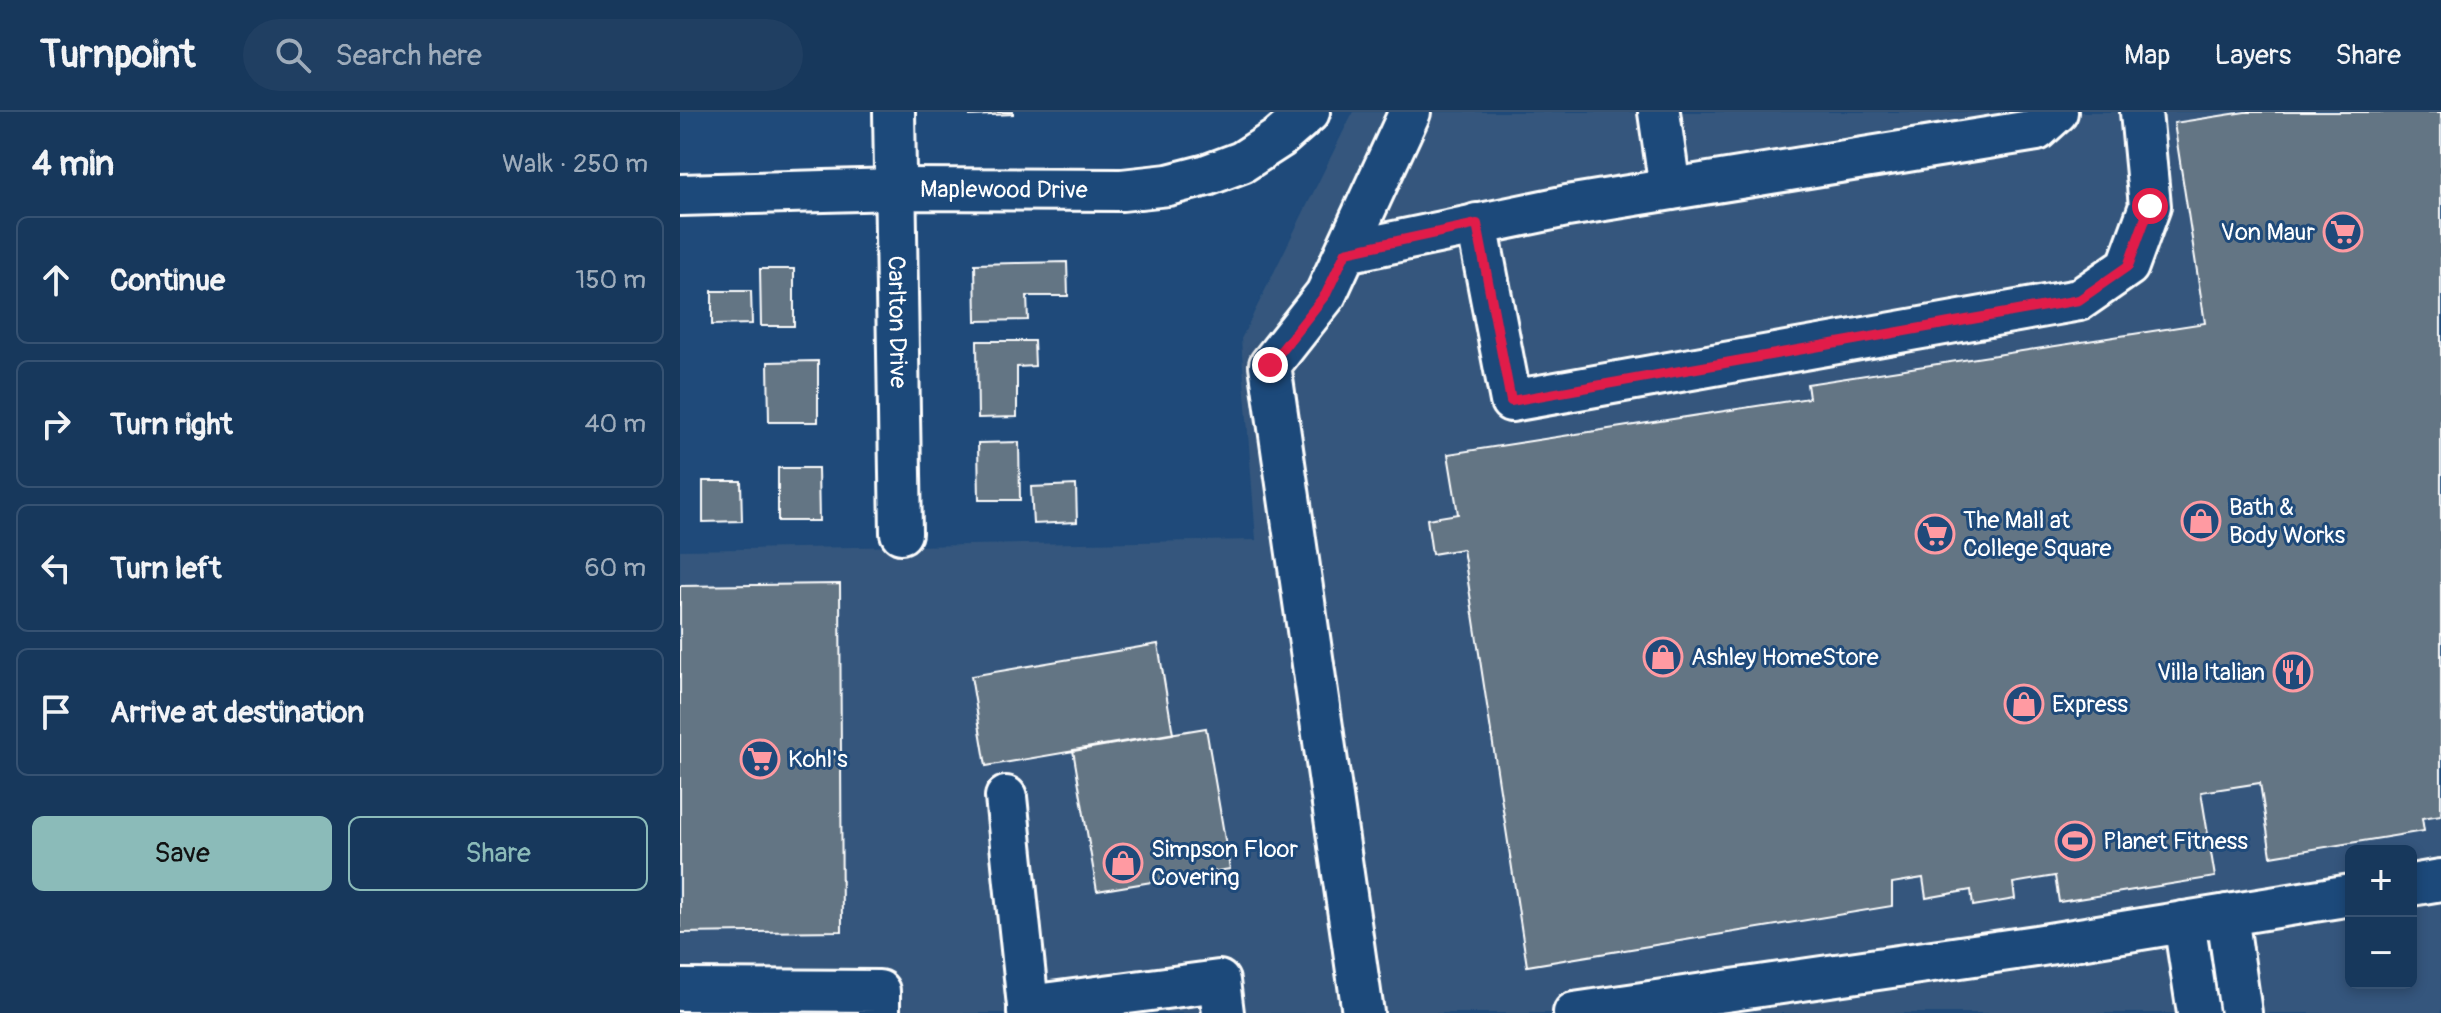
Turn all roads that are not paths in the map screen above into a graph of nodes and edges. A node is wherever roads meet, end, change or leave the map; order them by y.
1 (894, 112) edge
2 (1309, 112) edge
3 (1410, 112) edge
4 (1659, 112) edge
5 (2057, 112) edge
6 (2141, 112) edge
7 (896, 189) junction
8 (1670, 189) junction
9 (680, 195) edge
10 (1477, 224) junction
11 (1346, 252) junction
12 (901, 533) dead end
13 (1006, 797) dead end
14 (2441, 880) edge
15 (2417, 884) edge
16 (2345, 896) edge
17 (2227, 915) junction
18 (2184, 922) junction
19 (680, 990) edge
20 (1028, 1010) edge
21 (879, 1013) edge
22 (1223, 1013) edge
23 (1363, 1013) edge
24 (1574, 1013) edge
25 (2198, 1013) edge
26 (2241, 1013) edge

1 - 7 street, Carlton Drive
2 - 7 street, Maplewood Drive
3 - 11 street
4 - 8 street
5 - 8 street
6 - 10 street
7 - 9 street, Maplewood Drive
7 - 12 street, Carlton Drive
8 - 10 street
10 - 11 street
11 - 23 street
13 - 20 street
14 - 15 street
16 - 17 street
17 - 18 street
17 - 26 street
18 - 24 street
18 - 25 street
19 - 21 street
20 - 22 street

